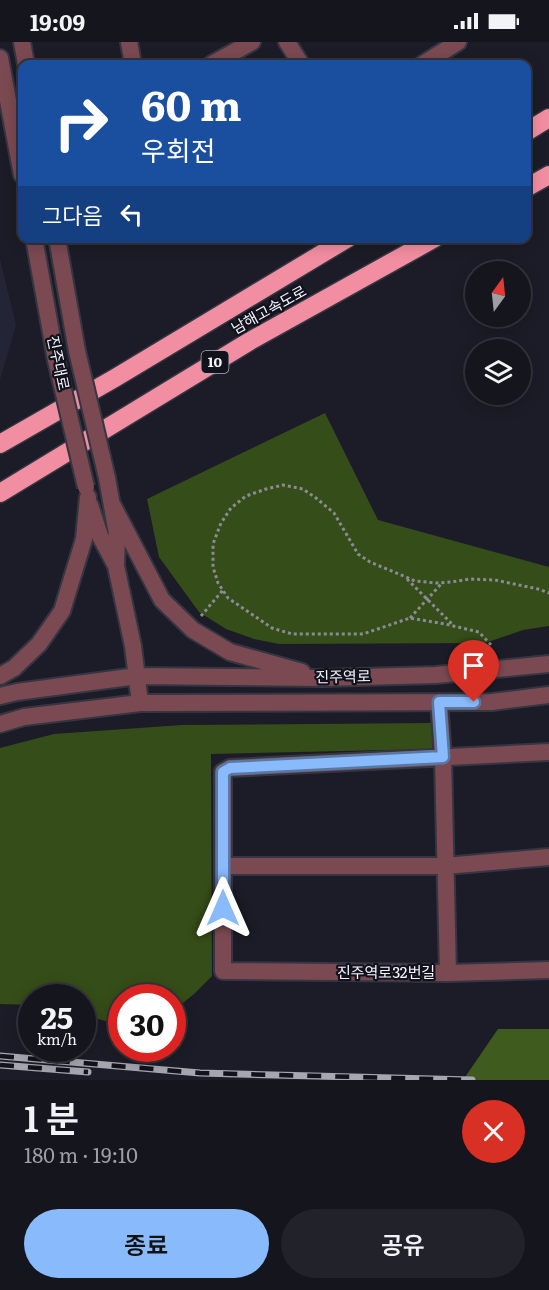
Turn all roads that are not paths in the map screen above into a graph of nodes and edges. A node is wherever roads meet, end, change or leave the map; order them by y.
1 (22, 42) edge
2 (129, 42) edge
3 (252, 42) edge
4 (286, 42) edge
5 (458, 42) edge
6 (0, 58) edge
7 (25, 60) edge
8 (133, 60) edge
9 (219, 60) edge
10 (298, 60) edge
11 (429, 60) edge
12 (549, 118) edge
13 (531, 129) edge
14 (18, 154) edge
15 (549, 175) edge
16 (531, 185) edge
17 (35, 243) edge
18 (58, 243) edge
19 (340, 243) edge
20 (426, 243) edge
21 (0, 444) edge
22 (87, 492) junction
23 (0, 493) edge
24 (112, 504) junction
25 (116, 566) junction
26 (549, 664) edge
27 (0, 676) edge
28 (137, 676) junction
29 (323, 678) junction
30 (549, 695) edge
31 (0, 696) edge
32 (439, 702) junction
33 (140, 703) junction
34 (0, 724) edge
35 (549, 752) edge
36 (443, 757) junction
37 (549, 856) edge
38 (223, 866) junction
39 (445, 866) junction
40 (549, 970) edge
41 (448, 973) junction

1 - 7 street
2 - 8 street
3 - 9 street
4 - 10 street
5 - 11 street
6 - 14 street
12 - 13 highway
15 - 16 highway
17 - 22 street, 진주대로, bridge
18 - 24 street, 진주대로, bridge
19 - 21 highway, 남해고속도로 / 10
20 - 23 highway, 남해고속도로 / 10
22 - 25 street
22 - 27 street
24 - 25 street
24 - 29 street
25 - 28 street
26 - 29 street, 진주역로
28 - 29 street, 진주역로
28 - 31 street
28 - 33 street
30 - 32 street, 진주역로
32 - 33 street, 진주역로
32 - 36 street
33 - 34 street
35 - 36 street
36 - 38 street
36 - 39 street
37 - 39 street
38 - 39 street
38 - 41 street, 진주역로32번길
39 - 41 street
40 - 41 street, 진주역로32번길

